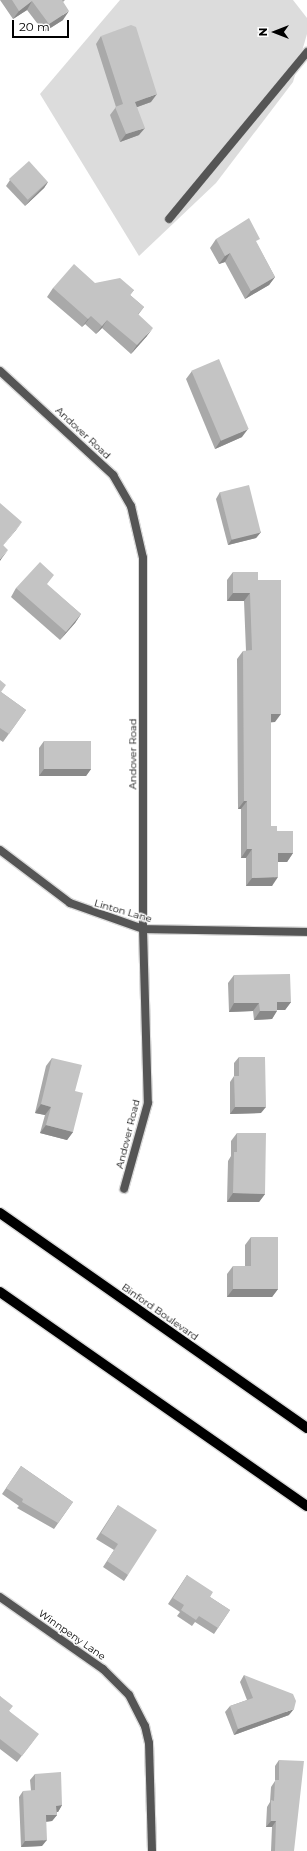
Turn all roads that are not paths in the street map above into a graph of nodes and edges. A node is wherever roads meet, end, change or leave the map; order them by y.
1 (307, 52) edge
2 (169, 219) dead end
3 (0, 371) edge
4 (0, 850) edge
5 (143, 929) junction
6 (307, 932) edge
7 (124, 1189) dead end
8 (0, 1213) edge
9 (0, 1292) edge
10 (307, 1428) edge
11 (307, 1506) edge
12 (0, 1597) edge
13 (152, 1851) edge

1 - 2 street
3 - 5 street, Andover Road
4 - 5 street, Linton Lane
5 - 6 street, Linton Lane
5 - 7 street, Andover Road
8 - 10 main road, Binford Boulevard
9 - 11 main road
12 - 13 street, Winnpeny Lane

